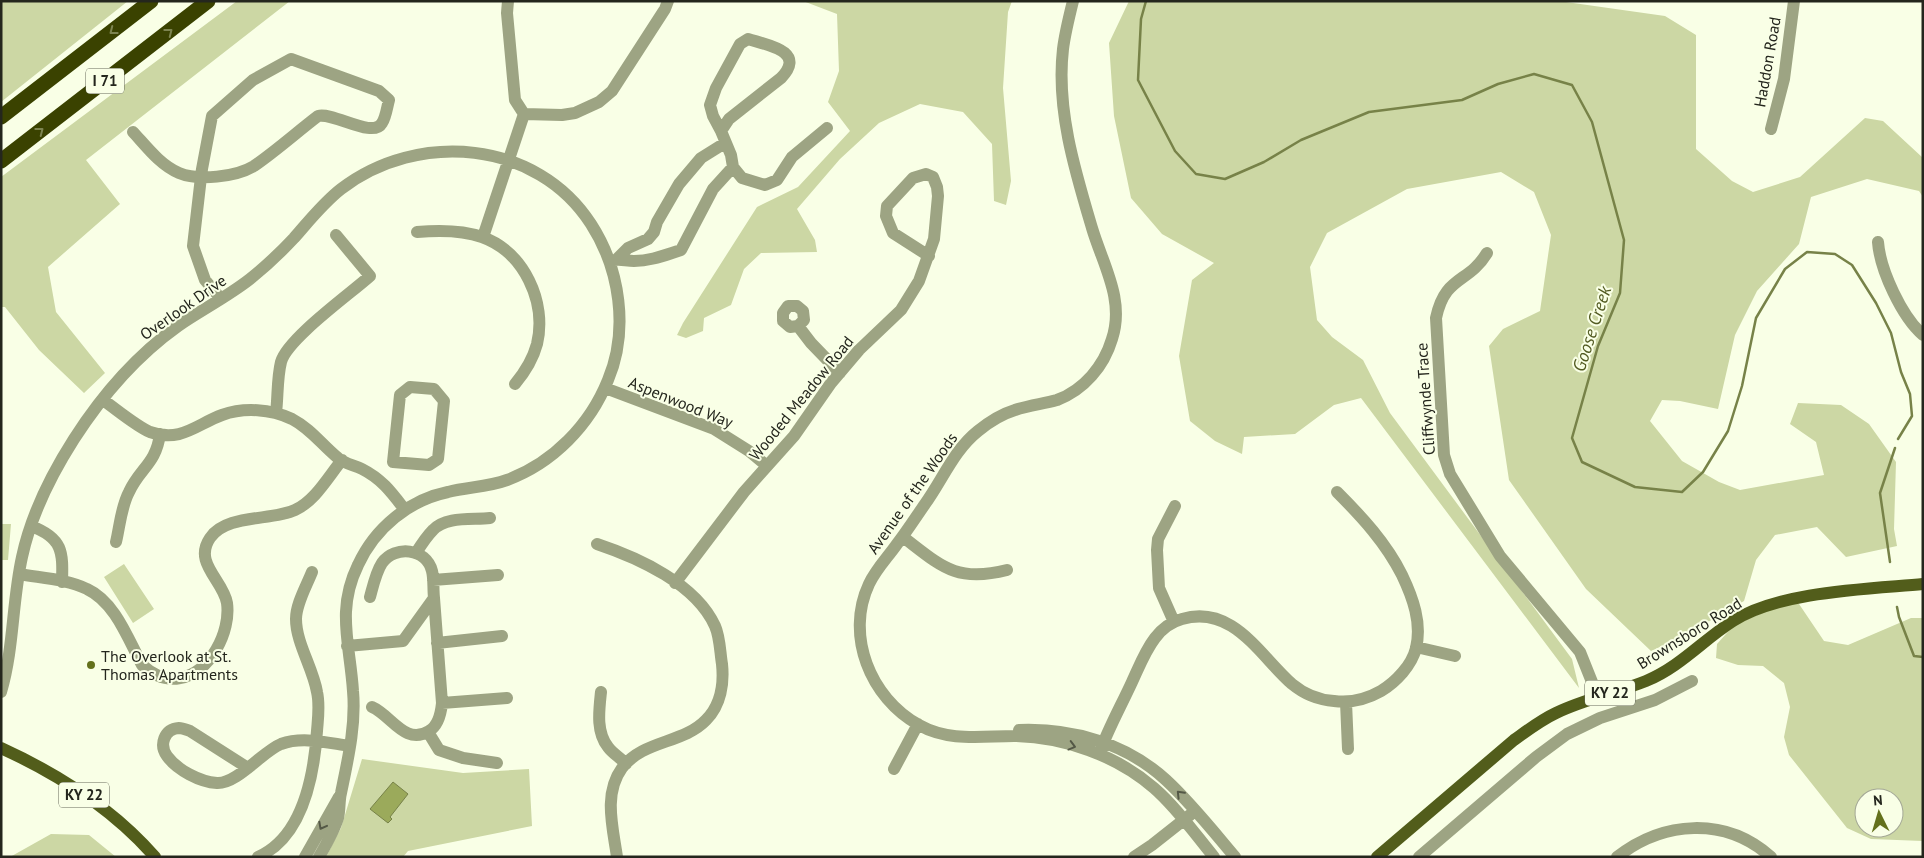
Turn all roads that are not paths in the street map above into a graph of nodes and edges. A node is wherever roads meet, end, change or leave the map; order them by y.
1 (151, 1) edge
2 (208, 1) edge
3 (668, 1) edge
4 (1073, 1) edge
5 (1794, 1) edge
6 (506, 2) edge
7 (524, 114) junction
8 (1, 117) edge
9 (828, 128) dead end
10 (1771, 129) dead end
11 (133, 132) dead end
12 (723, 137) junction
13 (508, 160) junction
14 (1, 161) edge
15 (733, 167) junction
16 (201, 177) junction
17 (417, 232) dead end
18 (336, 235) dead end
19 (483, 237) junction
20 (648, 239) junction
21 (1878, 242) dead end
22 (1487, 253) dead end
23 (928, 256) junction
24 (657, 258) junction
25 (613, 260) junction
26 (221, 299) junction
27 (798, 326) dead end
28 (1923, 335) edge
29 (840, 373) junction
30 (515, 384) dead end
31 (605, 388) junction
32 (103, 400) junction
33 (276, 413) junction
34 (160, 434) junction
35 (342, 460) junction
36 (393, 462) junction
37 (767, 466) junction
38 (382, 481) junction
39 (1337, 492) dead end
40 (1175, 506) dead end
41 (405, 510) junction
42 (490, 518) dead end
43 (31, 526) junction
44 (902, 537) junction
45 (116, 542) dead end
46 (597, 544) dead end
47 (416, 553) junction
48 (1007, 570) dead end
49 (312, 572) dead end
50 (19, 574) junction
51 (498, 575) dead end
52 (433, 580) junction
53 (62, 582) junction
54 (675, 583) junction
55 (1923, 584) edge
56 (370, 597) dead end
57 (434, 598) junction
58 (1174, 622) junction
59 (502, 636) dead end
60 (438, 643) junction
61 (347, 646) junction
62 (1416, 647) junction
63 (1455, 656) dead end
64 (1692, 681) dead end
65 (1, 692) edge
66 (601, 692) dead end
67 (1598, 697) junction
68 (507, 698) dead end
69 (1346, 702) junction
70 (442, 703) junction
71 (372, 707) dead end
72 (918, 724) junction
73 (428, 732) junction
74 (990, 736) junction
75 (1104, 741) junction
76 (316, 742) junction
77 (350, 746) junction
78 (1, 748) edge
79 (1348, 749) dead end
80 (1099, 754) junction
81 (497, 763) dead end
82 (626, 764) junction
83 (248, 768) junction
84 (894, 770) dead end
85 (340, 795) junction
86 (1196, 811) junction
87 (1184, 820) junction
88 (156, 857) edge
89 (258, 857) edge
90 (305, 857) edge
91 (319, 857) edge
92 (617, 857) edge
93 (1134, 857) edge
94 (1214, 857) edge
95 (1235, 857) edge
96 (1378, 857) edge
97 (1419, 857) edge
98 (1617, 857) edge
99 (1771, 857) edge

1 -> 8 highway, I 71
14 -> 2 highway, I 71
3 - 7 street
4 - 44 street, Avenue of the Woods
5 - 10 street, Haddon Road
6 - 7 street
7 - 13 street
9 - 15 street
11 - 16 street
12 - 12 street
12 - 15 street
12 - 20 street
13 - 19 street
13 - 25 street, Overlook Drive
13 - 26 street, Overlook Drive
15 - 24 street
16 - 16 street
16 - 26 street
17 - 19 street
18 - 33 street
19 - 30 street
20 - 24 street
20 - 25 street
21 - 28 street
22 - 67 street, Cliffwynde Trace
23 - 23 street, Wooded Meadow Road
23 - 29 street, Wooded Meadow Road
24 - 25 street
25 - 31 street, Overlook Drive
26 - 32 street, Overlook Drive
27 - 29 street
29 - 37 street, Wooded Meadow Road
31 - 37 street, Aspenwood Way
31 - 41 street, Overlook Drive
32 - 34 street
32 - 43 street, Overlook Drive
33 - 34 street
33 - 35 street
34 - 45 street
35 - 38 street
35 - 53 street
36 - 36 street
36 - 38 street
37 - 54 street, Wooded Meadow Road
38 - 41 street
39 - 62 street
40 - 58 street
41 - 61 street, Overlook Drive
42 - 47 street
43 - 50 street, Overlook Drive
43 - 53 street
44 - 48 street
44 - 72 street, Avenue of the Woods
46 - 54 street
47 - 52 street
47 - 56 street
49 - 76 street
50 - 53 street
50 - 65 street, Overlook Drive
51 - 52 street
52 - 57 street
54 - 82 street
55 - 67 main road, Brownsboro Road / KY 22
57 - 60 street
57 - 61 street
58 - 69 street
58 - 75 street
59 - 60 street
60 - 70 street
61 - 77 street, Overlook Drive
62 - 63 street
62 - 69 street
64 - 97 street
66 - 82 street
67 - 96 main road, Brownsboro Road / KY 22
68 - 70 street
69 - 79 street
70 - 73 street
71 - 73 street
72 - 74 street, Avenue of the Woods
72 - 84 street
73 - 81 street
74 - 75 street, Avenue of the Woods
74 -> 80 street, Avenue of the Woods
75 - 80 street
86 -> 75 street, Avenue of the Woods
76 - 77 street
76 - 83 street
76 - 89 street
77 - 85 street, Overlook Drive
78 - 88 main road, KY 22
80 - 87 street, Avenue of the Woods
82 - 92 street
83 - 83 street
85 -> 90 street
85 - 91 street
86 - 87 street
86 - 95 street, Avenue of the Woods
87 - 93 street
87 - 94 street, Avenue of the Woods
98 - 99 street

